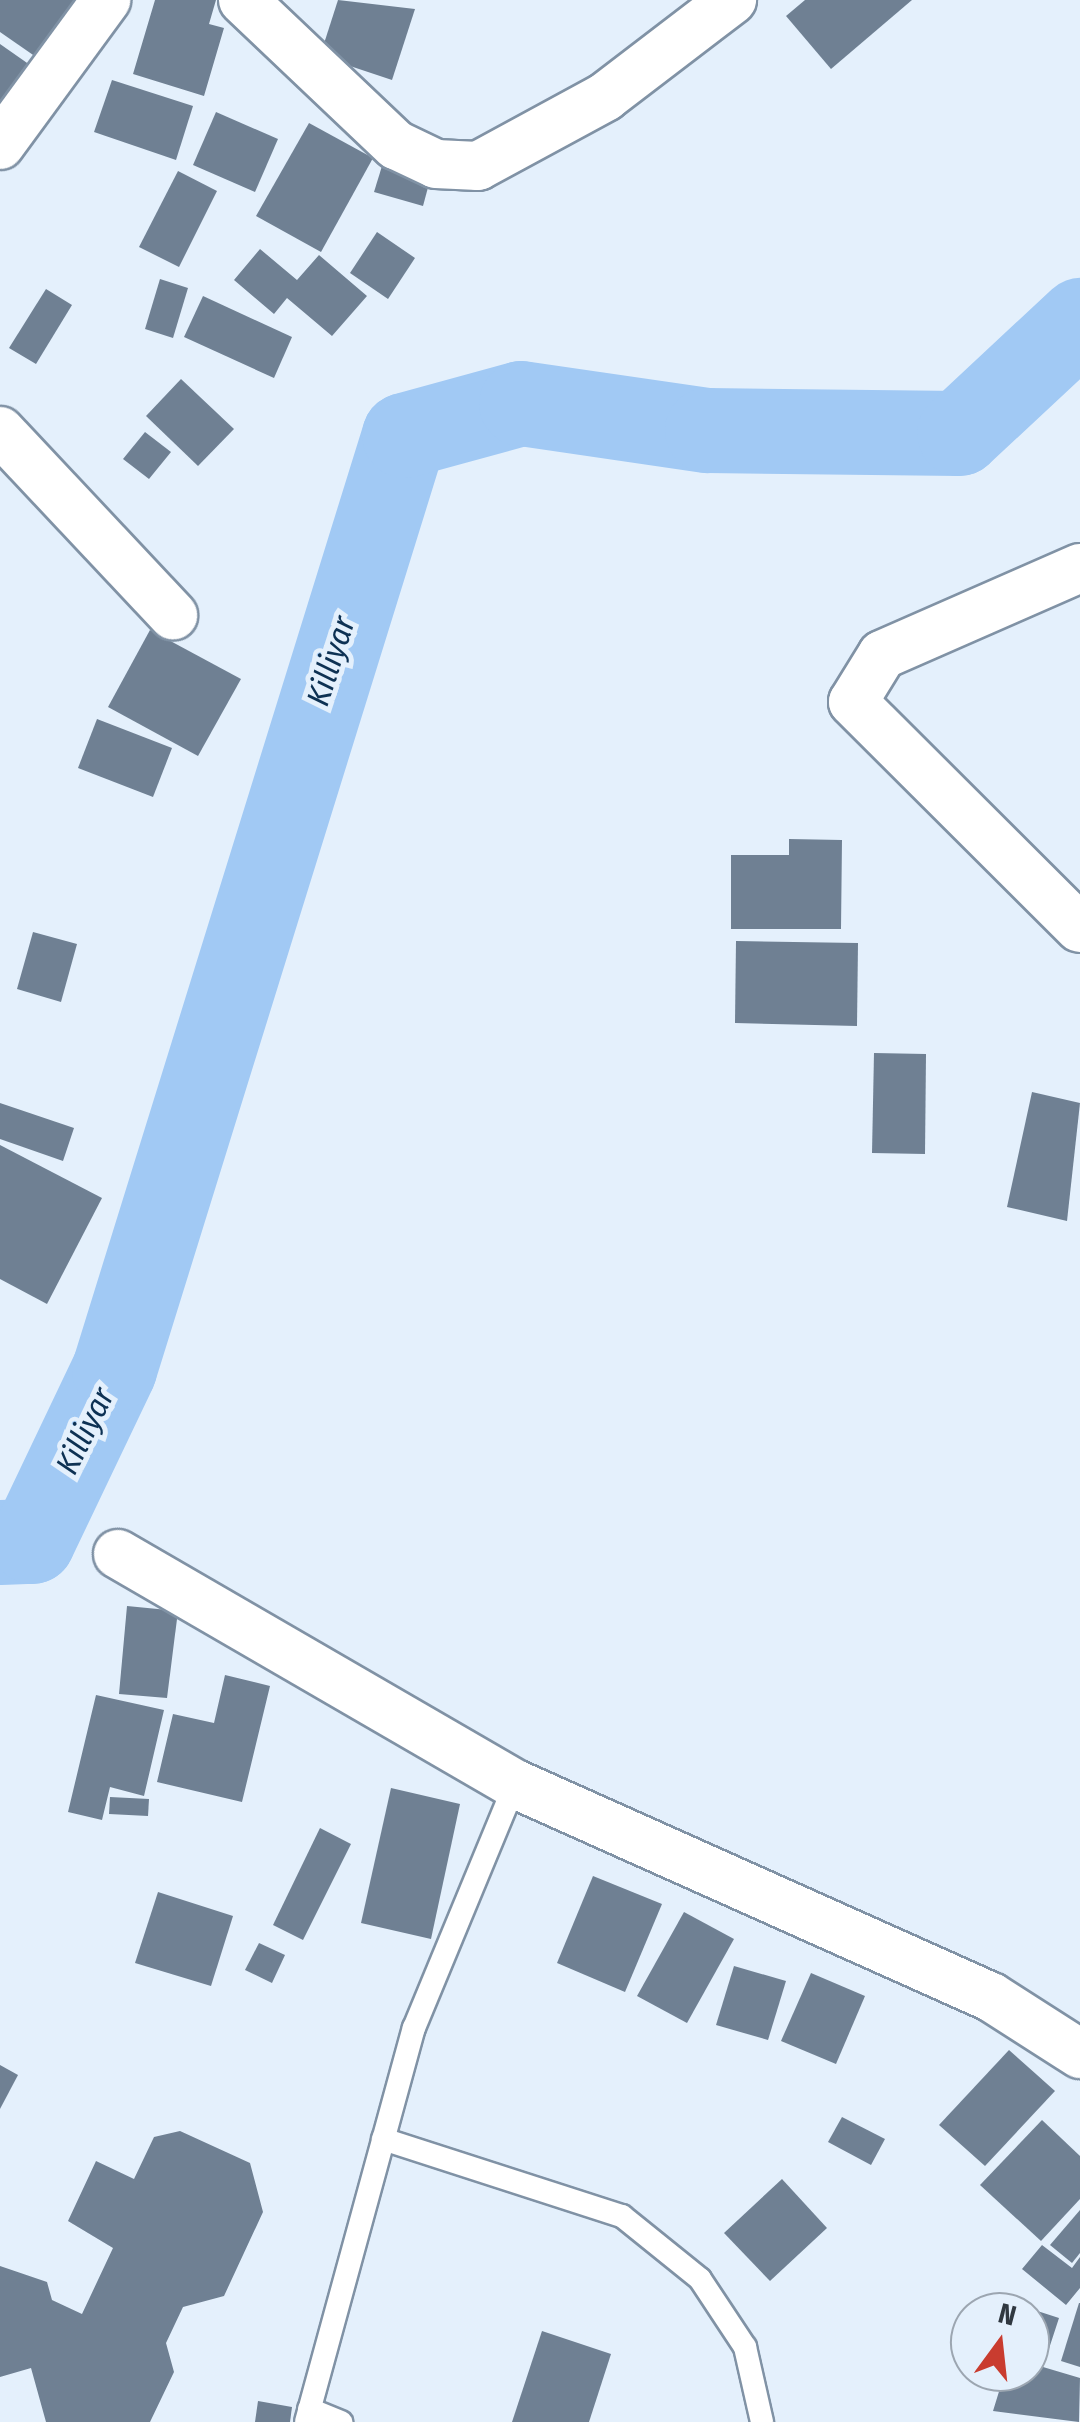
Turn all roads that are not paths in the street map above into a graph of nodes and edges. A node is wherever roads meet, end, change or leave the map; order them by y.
1 (106, 0) edge
2 (243, 0) edge
3 (732, 0) edge
4 (0, 144) edge
5 (0, 431) edge
6 (1080, 568) edge
7 (173, 614) dead end
8 (1080, 928) edge
9 (118, 1554) dead end
10 (515, 1784) junction
11 (1080, 2054) edge
12 (382, 2139) junction
13 (308, 2416) edge
14 (342, 2422) edge
15 (762, 2422) edge

1 - 4 street
2 - 3 street
5 - 7 street
6 - 8 street
9 - 10 street
10 - 11 street
10 - 12 lane
12 - 13 lane
12 - 15 lane
13 - 14 lane

